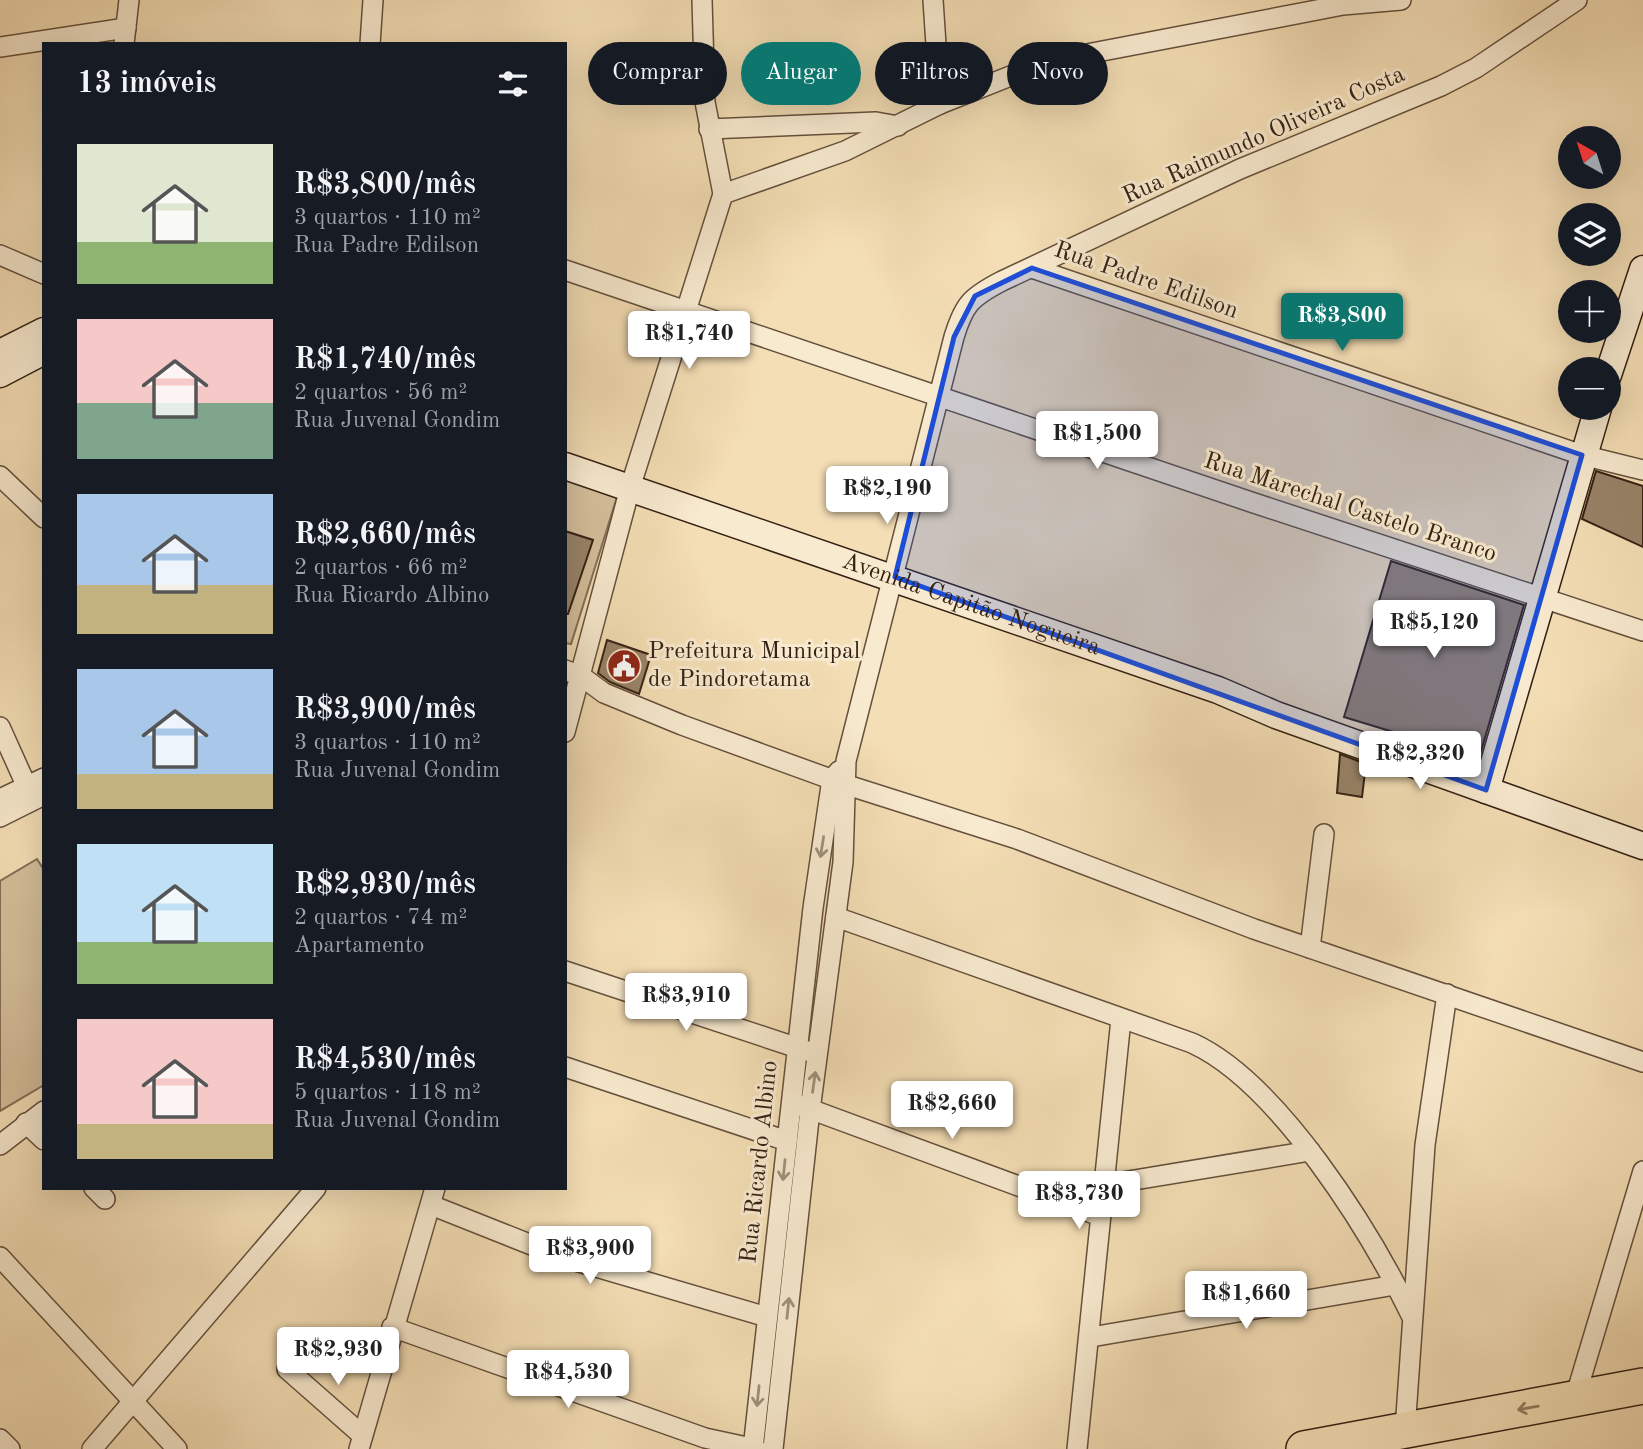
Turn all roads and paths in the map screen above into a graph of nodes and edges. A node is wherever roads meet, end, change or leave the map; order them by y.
1 (129, 0) edge
2 (373, 0) edge
3 (702, 0) edge
4 (933, 0) edge
5 (1401, 0) edge
6 (1577, 0) edge
7 (1342, 3) edge
8 (125, 36) edge
9 (57, 42) edge
10 (370, 42) edge
11 (936, 42) edge
12 (42, 43) edge
13 (0, 47) edge
14 (993, 83) edge
15 (938, 105) edge
16 (898, 126) junction
17 (709, 129) junction
18 (723, 194) junction
19 (0, 255) edge
20 (1032, 268) junction
21 (567, 271) edge
22 (42, 273) edge
23 (1642, 274) edge
24 (687, 312) junction
25 (42, 332) edge
26 (42, 352) edge
27 (0, 353) edge
28 (1614, 357) edge
29 (0, 374) edge
30 (940, 397) junction
31 (1594, 420) edge
32 (1582, 455) junction
33 (567, 467) edge
34 (1643, 470) edge
35 (0, 477) edge
36 (631, 488) junction
37 (42, 516) edge
38 (895, 577) junction
39 (1542, 596) junction
40 (1643, 631) edge
41 (573, 673) edge
42 (567, 717) edge
43 (0, 727) edge
44 (1488, 781) junction
45 (840, 782) junction
46 (38, 787) edge
47 (0, 799) edge
48 (0, 817) edge
49 (1643, 828) edge
50 (1324, 834) dead end
51 (1643, 846) edge
52 (836, 917) junction
53 (1310, 948) junction
54 (567, 972) edge
55 (1447, 994) junction
56 (1121, 1018) junction
57 (796, 1049) junction
58 (818, 1053) junction
59 (1643, 1062) edge
60 (567, 1068) edge
61 (791, 1102) junction
62 (810, 1110) junction
63 (42, 1112) edge
64 (26, 1124) junction
65 (42, 1138) edge
66 (787, 1141) junction
67 (0, 1145) edge
68 (1310, 1151) junction
69 (1643, 1171) edge
70 (1104, 1185) junction
71 (314, 1190) edge
72 (433, 1197) edge
73 (1100, 1216) junction
74 (788, 1222) junction
75 (0, 1257) edge
76 (1395, 1285) junction
77 (1411, 1315) junction
78 (767, 1317) junction
79 (392, 1327) junction
80 (1091, 1337) junction
81 (287, 1369) dead end
82 (1643, 1386) edge
83 (1574, 1398) junction
84 (133, 1399) junction
85 (1405, 1430) junction
86 (0, 1439) edge
87 (360, 1442) edge
88 (10, 1449) edge
89 (92, 1449) edge
90 (177, 1449) edge
91 (754, 1449) edge
92 (773, 1449) edge
93 (1077, 1449) edge
94 (1304, 1449) edge

1 - 8 street
2 - 10 street
3 - 17 street
4 - 11 street
5 - 7 street
6 - 20 street, Rua Raimundo Oliveira Costa
7 - 14 street
8 - 9 street
12 - 13 street
15 - 16 street
16 - 17 street
16 - 18 street
17 - 18 street
18 - 24 street
19 - 22 street
20 - 30 street, Rua Raimundo Oliveira Costa
20 - 32 street, Rua Padre Edilson
21 - 24 street, Rua Marechal Castelo Branco
23 - 28 main road
24 - 30 street, Rua Marechal Castelo Branco
24 - 36 street
25 - 27 main road
26 - 29 main road
30 - 38 street
30 - 39 street, Rua Marechal Castelo Branco
31 - 32 main road
32 - 34 street, Rua Padre Edilson
32 - 39 main road
33 - 36 main road, Avenida Capitão Nogueira
35 - 37 street
36 - 38 main road, Avenida Capitão Nogueira
36 - 41 street
38 - 44 main road, Avenida Capitão Nogueira
38 - 45 street
39 - 40 street, Rua Marechal Castelo Branco
39 - 44 main road
41 - 42 street
41 - 45 street
43 - 46 street
44 - 49 main road, Avenida Capitão Nogueira
44 - 51 main road, Avenida Capitão Nogueira
45 - 52 street, Rua Ricardo Albino
45 - 53 street
45 -> 57 street, Rua Ricardo Albino
46 - 47 street
46 - 48 street
50 - 53 street
52 - 56 street
52 - 58 street, Rua Ricardo Albino
53 - 55 street
54 - 57 street
55 - 59 street
55 - 77 street
56 - 68 street
56 - 70 street
57 - 58 street
57 - 61 street, Rua Ricardo Albino
62 -> 58 street, Rua Ricardo Albino
60 - 66 street
61 - 62 street
61 - 66 street, Rua Ricardo Albino
62 - 73 street
62 - 74 street, Rua Ricardo Albino
63 - 64 street
64 - 65 street
64 - 67 street
66 -> 74 street, Rua Ricardo Albino
68 - 70 street
68 - 76 street
69 - 83 street
70 - 73 street
71 - 84 street
72 - 78 street
72 - 79 street
73 - 80 street
74 - 78 street, Rua Ricardo Albino
92 -> 74 street, Rua Ricardo Albino
75 - 84 street
76 - 77 street
76 - 80 street
77 - 85 street
78 -> 91 street, Rua Ricardo Albino
79 - 87 street
79 - 91 street
80 - 93 street
81 - 87 street
82 - 83 highway
83 -> 85 highway
84 - 89 street
84 - 90 street
85 - 94 highway
86 - 88 street

